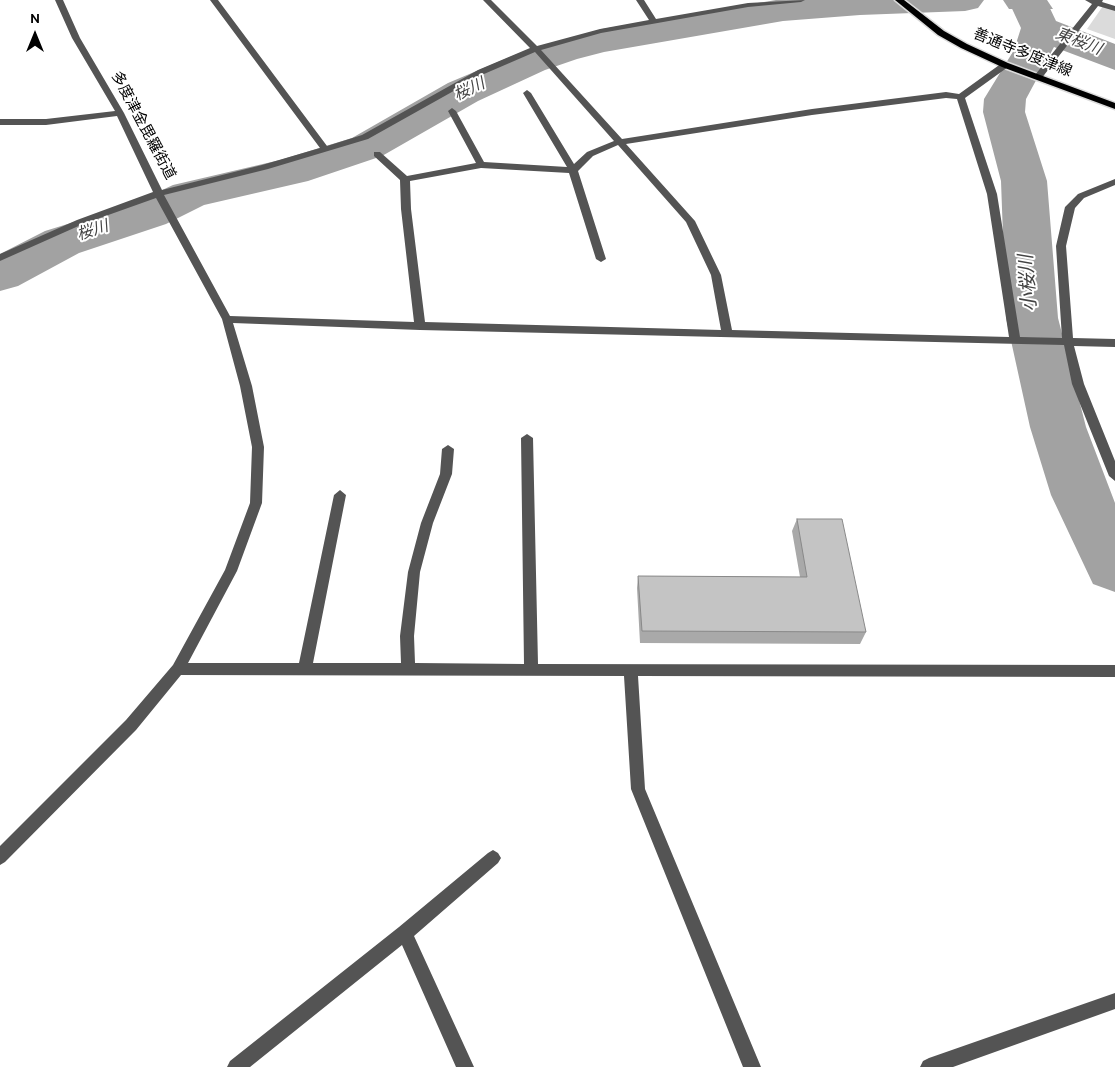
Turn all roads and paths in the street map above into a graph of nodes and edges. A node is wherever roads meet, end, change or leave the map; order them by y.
1 (59, 0) edge
2 (486, 0) edge
3 (640, 0) edge
4 (720, 0) edge
5 (801, 0) edge
6 (899, 0) edge
7 (218, 1) edge
8 (1094, 1) edge
9 (729, 9) junction
10 (1115, 9) edge
11 (654, 22) junction
12 (536, 49) junction
13 (1006, 65) junction
14 (1037, 76) junction
15 (527, 93) dead end
16 (961, 97) junction
17 (1115, 106) edge
18 (452, 111) dead end
19 (120, 113) junction
20 (0, 122) edge
21 (619, 142) junction
22 (325, 149) junction
23 (377, 154) dead end
24 (481, 165) junction
25 (573, 170) junction
26 (405, 179) junction
27 (1115, 182) edge
28 (160, 193) junction
29 (0, 258) edge
30 (601, 260) dead end
31 (227, 319) junction
32 (420, 326) junction
33 (727, 334) junction
34 (1016, 340) junction
35 (1068, 341) junction
36 (1115, 343) edge
37 (527, 438) dead end
38 (448, 449) dead end
39 (1115, 476) edge
40 (340, 495) dead end
41 (178, 669) junction
42 (305, 669) junction
43 (408, 670) junction
44 (531, 670) junction
45 (631, 670) junction
46 (1115, 671) edge
47 (0, 857) edge
48 (493, 858) dead end
49 (405, 933) junction
50 (1115, 1000) edge
51 (236, 1067) edge
52 (465, 1067) edge
53 (752, 1067) edge
54 (929, 1067) edge

1 - 19 street, 多度津金毘羅街道
2 - 12 street
3 - 11 street
4 - 9 street
5 - 9 street
6 - 13 main road, 善通寺多度津線
7 - 22 street
8 - 10 street
8 - 14 street
9 - 11 street
11 - 12 street
12 - 21 street
12 - 22 street
13 - 14 main road, 善通寺多度津線
13 - 16 street
14 - 17 main road, 善通寺多度津線
15 - 25 street
16 - 21 street
16 - 34 street
18 - 24 street
19 - 20 street
19 - 28 street, 多度津金毘羅街道
21 - 25 street
21 - 33 street
22 - 28 street
23 - 26 street
24 - 25 street
24 - 26 street
25 - 30 street
26 - 32 street
27 - 35 street
28 - 29 street, 多度津金毘羅街道
28 - 31 street
31 - 32 street
31 - 41 street
32 - 33 street
33 - 34 street
34 - 35 street
35 - 36 street
35 - 39 street
37 - 44 street
38 - 43 street
40 - 42 street
41 - 42 street
41 - 47 street
42 - 43 street
43 - 44 street
44 - 45 street
45 - 46 street
45 - 53 street
48 - 49 street
49 - 51 street
49 - 52 street
50 - 54 street

